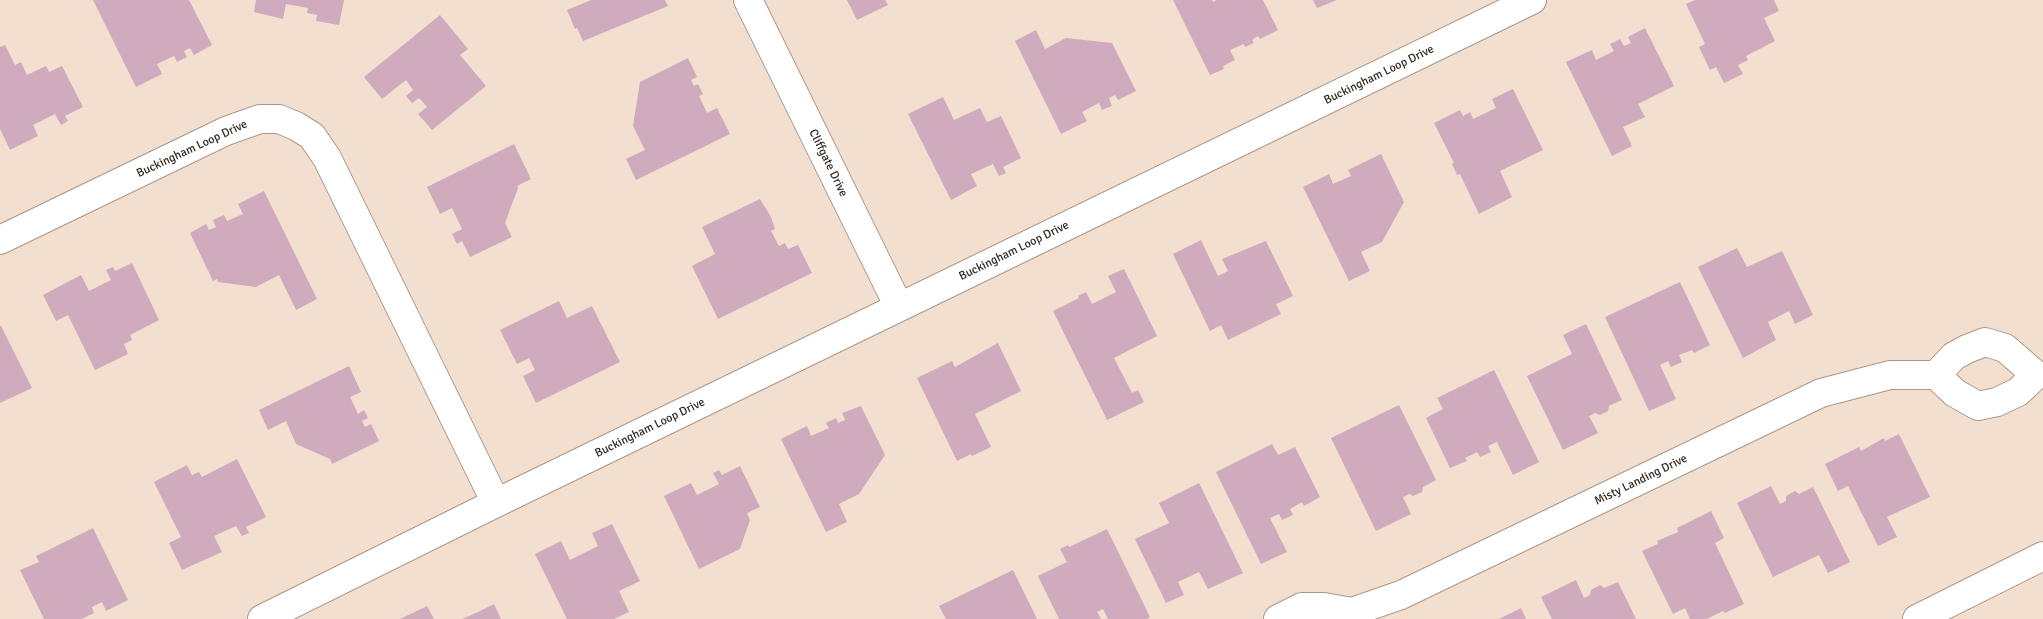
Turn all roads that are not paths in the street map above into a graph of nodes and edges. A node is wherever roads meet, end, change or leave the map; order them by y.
1 (1532, 0) edge
2 (753, 9) edge
3 (0, 240) edge
4 (899, 307) junction
5 (1936, 375) junction
6 (2040, 375) edge
7 (496, 503) junction
8 (2043, 556) edge
9 (1349, 615) edge
10 (262, 619) edge
11 (1278, 619) edge
12 (1917, 619) edge

1 - 4 street, Buckingham Loop Drive
2 - 4 street, Cliffgate Drive
3 - 7 street, Buckingham Loop Drive
4 - 7 street, Buckingham Loop Drive
5 - 6 street
5 - 6 street
5 - 9 street, Misty Landing Drive
7 - 10 street, Buckingham Loop Drive
8 - 12 street
9 - 11 street

